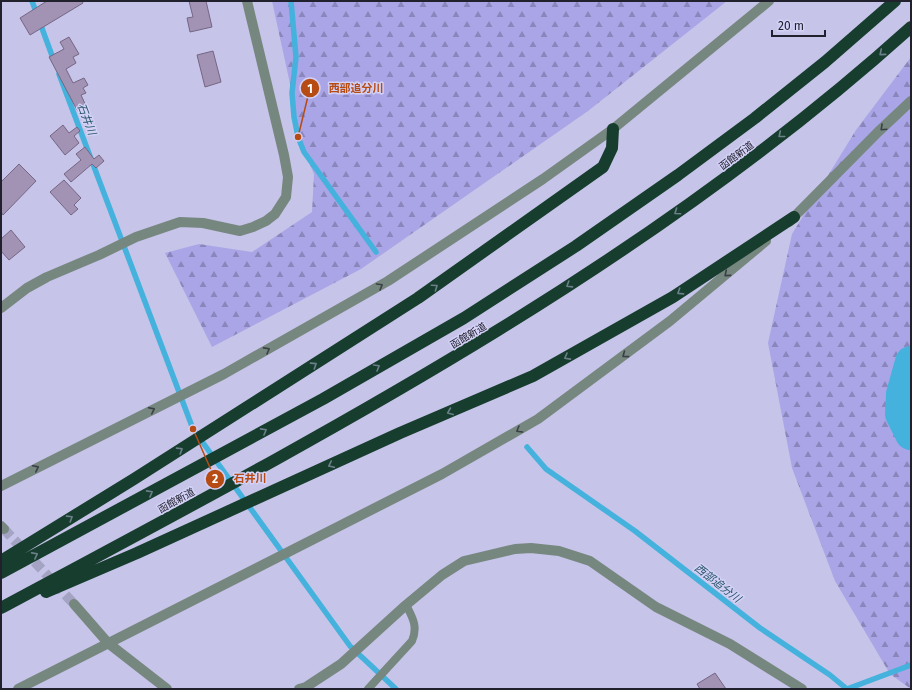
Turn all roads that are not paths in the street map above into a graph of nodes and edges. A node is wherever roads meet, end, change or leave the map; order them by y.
1 (247, 1) edge
2 (769, 1) edge
3 (895, 1) edge
4 (911, 27) edge
5 (911, 101) edge
6 (613, 129) junction
7 (794, 217) junction
8 (1, 308) edge
9 (1, 486) edge
10 (1, 561) edge
11 (1, 573) edge
12 (74, 604) tunnel mouth
13 (406, 605) junction
14 (1, 608) edge
15 (1, 611) edge
16 (108, 643) junction
17 (18, 689) edge
18 (167, 689) edge
19 (299, 689) edge
20 (368, 689) edge
21 (802, 689) edge

1 - 8 street
2 - 6 street
11 -> 3 highway, 函館新道
4 -> 14 highway, 函館新道
5 -> 7 street
9 -> 6 street
10 -> 6 highway
7 -> 15 highway
7 -> 16 street
12 - 16 street
13 - 19 street
13 - 20 lane
13 - 21 street
16 - 17 street
16 - 18 street

